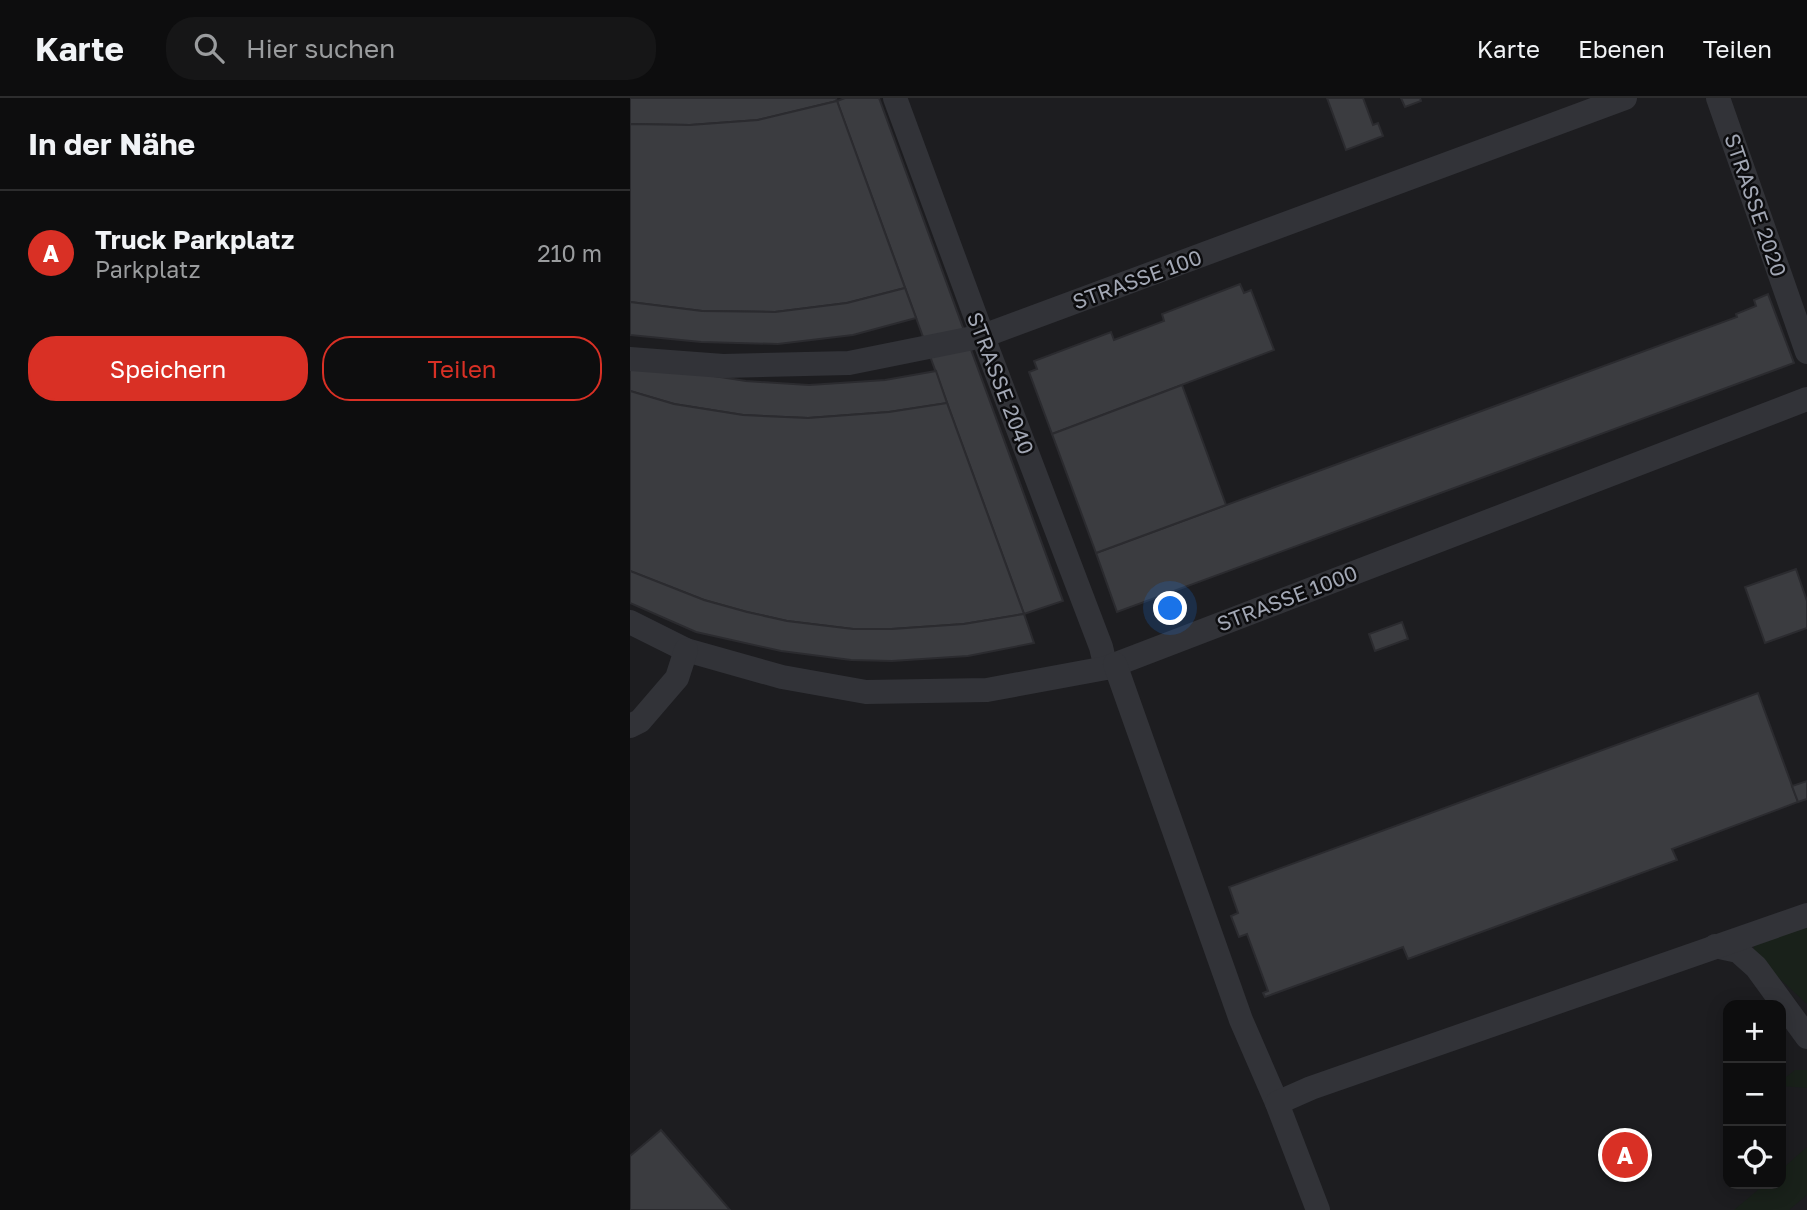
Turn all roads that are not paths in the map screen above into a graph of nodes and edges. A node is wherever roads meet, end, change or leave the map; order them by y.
1 (895, 98) edge
2 (1625, 98) edge
3 (1718, 98) edge
4 (983, 336) junction
5 (1807, 352) edge
6 (630, 359) edge
7 (1807, 399) edge
8 (630, 622) edge
9 (686, 650) junction
10 (1110, 666) junction
11 (630, 726) edge
12 (1807, 915) edge
13 (1715, 946) junction
14 (1807, 1037) edge
15 (1278, 1103) junction
16 (1318, 1210) edge

1 - 4 lane, STRASSE 2040
2 - 4 lane, STRASSE 100
3 - 5 lane, STRASSE 2020
4 - 6 lane, STRASSE 100
4 - 10 lane, STRASSE 2040
7 - 10 lane, STRASSE 1000
8 - 9 lane, STRASSE 1000
9 - 10 lane, STRASSE 1000
9 - 11 lane
10 - 15 lane, STRASSE 2040
12 - 13 lane
13 - 14 lane
13 - 15 lane
15 - 16 lane, STRASSE 2040

